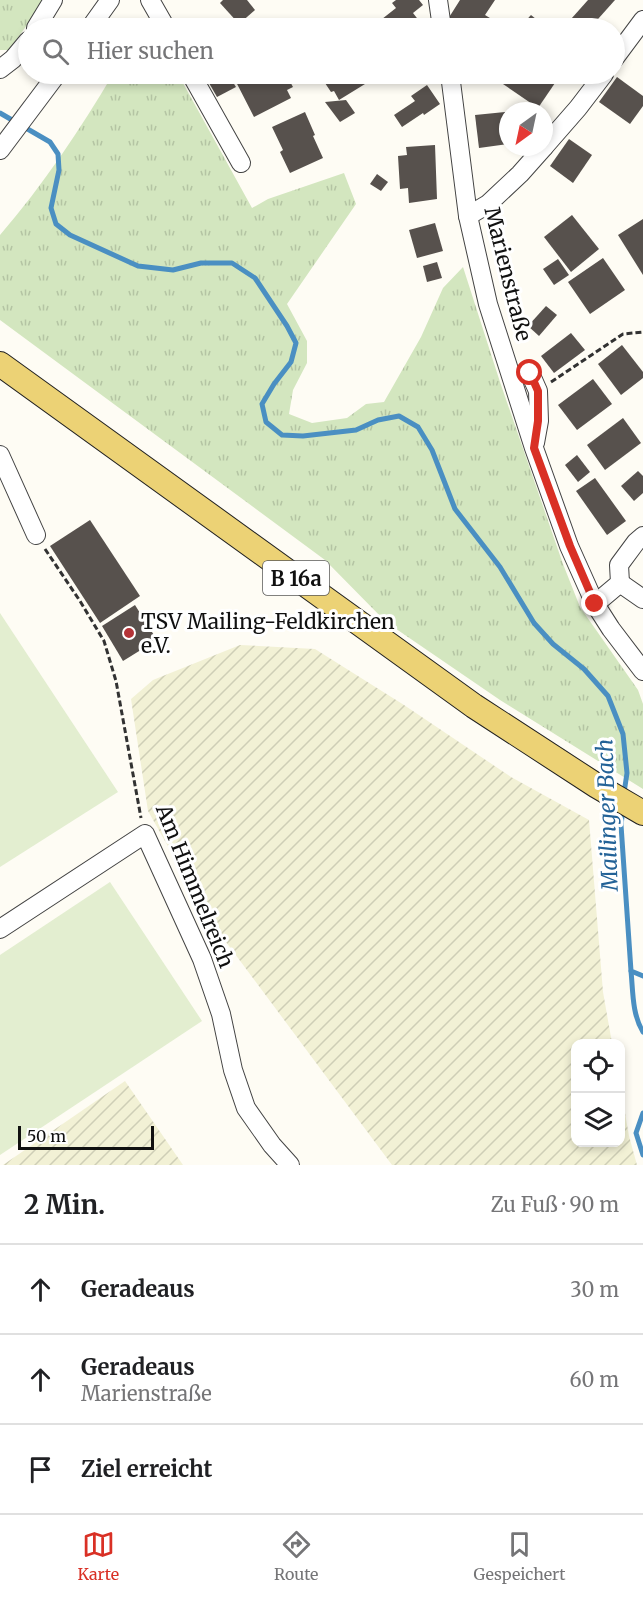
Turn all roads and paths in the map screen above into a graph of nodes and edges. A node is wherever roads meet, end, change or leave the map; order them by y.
1 (53, 0) edge
2 (111, 0) edge
3 (150, 0) edge
4 (438, 0) edge
5 (42, 18) edge
6 (98, 18) edge
7 (160, 18) edge
8 (441, 18) edge
9 (643, 20) edge
10 (625, 45) edge
11 (18, 53) edge
12 (0, 68) edge
13 (49, 84) edge
14 (196, 84) edge
15 (451, 84) edge
16 (596, 84) edge
17 (553, 137) edge
18 (1, 149) edge
19 (536, 156) edge
20 (240, 163) dead end
21 (468, 216) junction
22 (643, 332) edge
23 (0, 364) edge
24 (530, 373) dead end
25 (538, 391) junction
26 (534, 448) junction
27 (0, 455) edge
28 (36, 535) joint
29 (643, 536) edge
30 (620, 583) junction
31 (643, 599) edge
32 (595, 604) junction
33 (643, 671) edge
34 (643, 813) edge
35 (144, 834) junction
36 (0, 929) edge
37 (290, 1165) edge

1 - 5 street
2 - 6 street
3 - 7 street
4 - 8 street
9 - 10 street
11 - 12 street
13 - 18 street
14 - 20 street
15 - 21 street, Marienstraße
16 - 17 street
19 - 21 street
21 - 26 street, Marienstraße
22 - 25 path
23 - 34 main road, B 16a
24 - 25 street
25 - 26 street
26 - 32 street, Marienstraße
27 - 28 street
28 - 35 path, Am Himmelreich
29 - 30 street
30 - 31 street
30 - 32 street
32 - 33 street, Marienstraße
35 - 36 street
35 - 37 street, Am Himmelreich

